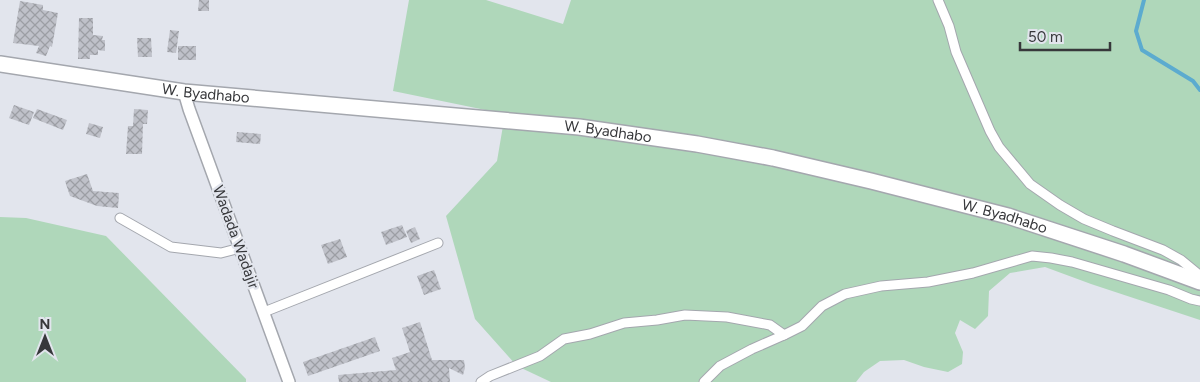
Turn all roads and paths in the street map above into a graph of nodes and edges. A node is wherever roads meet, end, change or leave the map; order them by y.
1 (938, 0) edge
2 (0, 64) edge
3 (184, 92) junction
4 (120, 218) dead end
5 (438, 243) dead end
6 (240, 248) junction
7 (1200, 277) edge
8 (1200, 282) edge
9 (1200, 301) edge
10 (264, 312) junction
11 (784, 335) junction
12 (289, 382) edge
13 (481, 382) edge
14 (704, 382) edge

1 - 7 street
2 - 3 main road, W. Byadhabo
3 - 6 street, Wadada Wadajir
3 - 8 main road, W. Byadhabo
4 - 6 street
5 - 10 street
6 - 10 street, Wadada Wadajir
9 - 11 street
10 - 12 street, Wadada Wadajir
11 - 13 street
11 - 14 street

